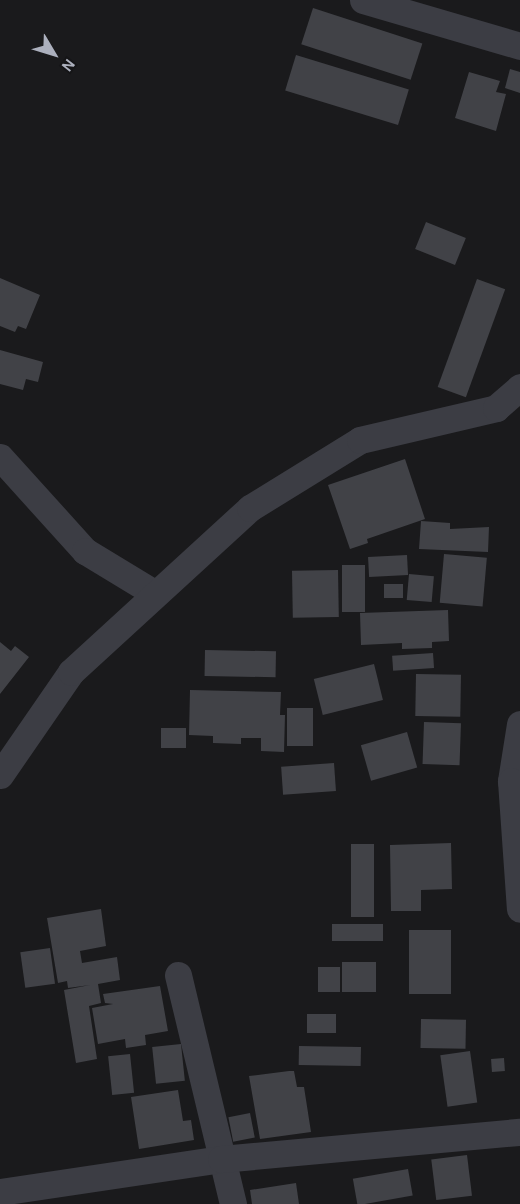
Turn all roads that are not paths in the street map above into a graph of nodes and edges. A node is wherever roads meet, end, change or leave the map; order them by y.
1 (363, 0) edge
2 (520, 46) edge
3 (520, 387) edge
4 (0, 457) edge
5 (154, 593) junction
6 (520, 724) edge
7 (0, 775) edge
8 (520, 909) edge
9 (178, 975) dead end
10 (520, 1132) edge
11 (221, 1160) junction
12 (0, 1192) edge
13 (233, 1204) edge

1 - 2 street
3 - 5 street
4 - 5 street
5 - 7 street
6 - 8 street
9 - 11 street
10 - 11 street
11 - 12 street
11 - 13 street

